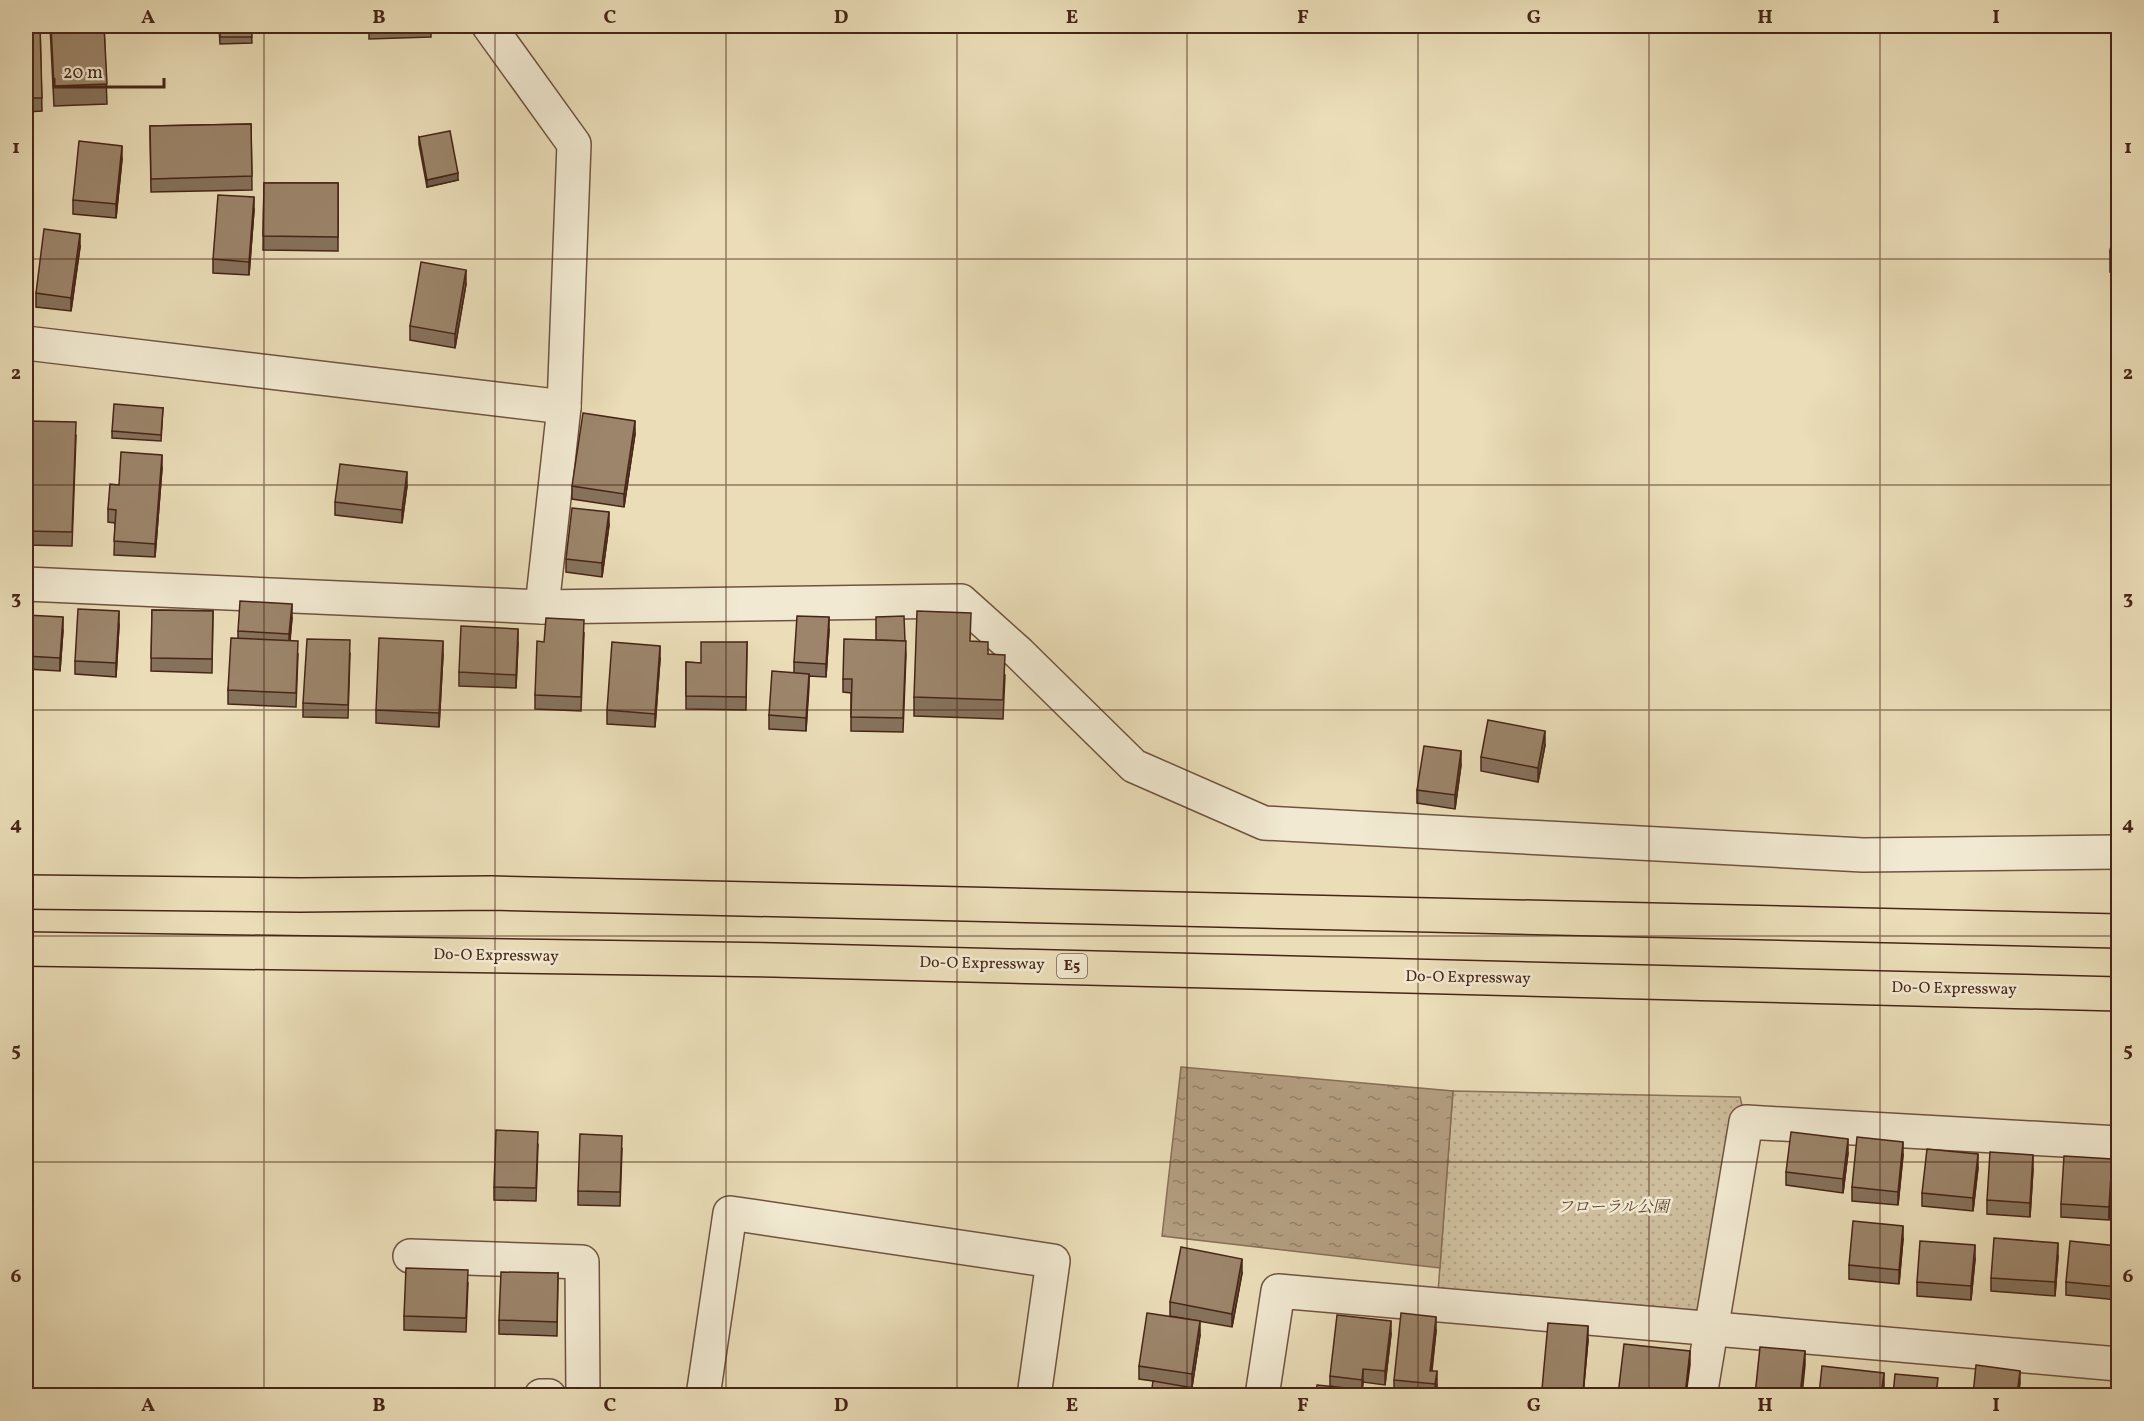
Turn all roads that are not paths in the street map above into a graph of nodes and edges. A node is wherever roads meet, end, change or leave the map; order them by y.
1 (489, 26) edge
2 (26, 344) edge
3 (564, 407) junction
4 (26, 584) edge
5 (542, 607) junction
6 (2118, 852) edge
7 (26, 892) edge
8 (2118, 931) edge
9 (26, 949) edge
10 (2118, 994) edge
11 (2118, 1143) edge
12 (410, 1256) dead end
13 (1709, 1330) junction
14 (2118, 1364) edge
15 (541, 1395) edge
16 (549, 1395) edge
17 (583, 1395) edge
18 (703, 1395) edge
19 (1034, 1395) edge
20 (1262, 1395) edge
21 (1700, 1395) edge

1 - 3 street
2 - 3 street
3 - 5 street
4 - 5 street
5 - 6 street
7 - 8 highway
9 - 10 highway, Do-O Expressway / E5
11 - 13 street
12 - 17 street
13 - 14 street
13 - 20 street
13 - 21 street
15 - 16 street
18 - 19 street

